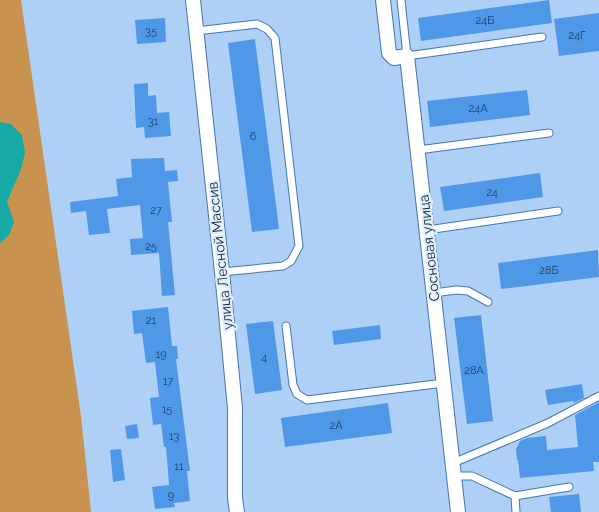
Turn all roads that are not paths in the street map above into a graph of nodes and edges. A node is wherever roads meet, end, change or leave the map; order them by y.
1 (193, 0) edge
2 (383, 0) edge
3 (401, 0) edge
4 (196, 31) junction
5 (542, 37) dead end
6 (407, 56) junction
7 (548, 134) dead end
8 (418, 150) junction
9 (558, 212) dead end
10 (427, 230) junction
11 (222, 272) junction
12 (434, 293) junction
13 (488, 302) dead end
14 (286, 326) dead end
15 (444, 383) junction
16 (599, 396) edge
17 (453, 470) junction
18 (569, 487) dead end
19 (514, 496) junction
20 (237, 512) edge
21 (458, 512) edge
22 (516, 512) edge

1 - 4 street, улица Лесной Массив
2 - 6 street
3 - 6 lane
4 - 11 street, улица Лесной Массив
4 - 11 lane
5 - 6 lane
6 - 8 street, Сосновая улица
7 - 8 lane
8 - 10 street, Сосновая улица
9 - 10 lane
10 - 12 street, Сосновая улица
11 - 20 street, улица Лесной Массив
12 - 13 lane
12 - 15 street, Сосновая улица
14 - 15 lane
15 - 17 street, Сосновая улица
16 - 17 lane
17 - 19 lane
17 - 21 street, Сосновая улица
18 - 19 lane
19 - 22 lane

